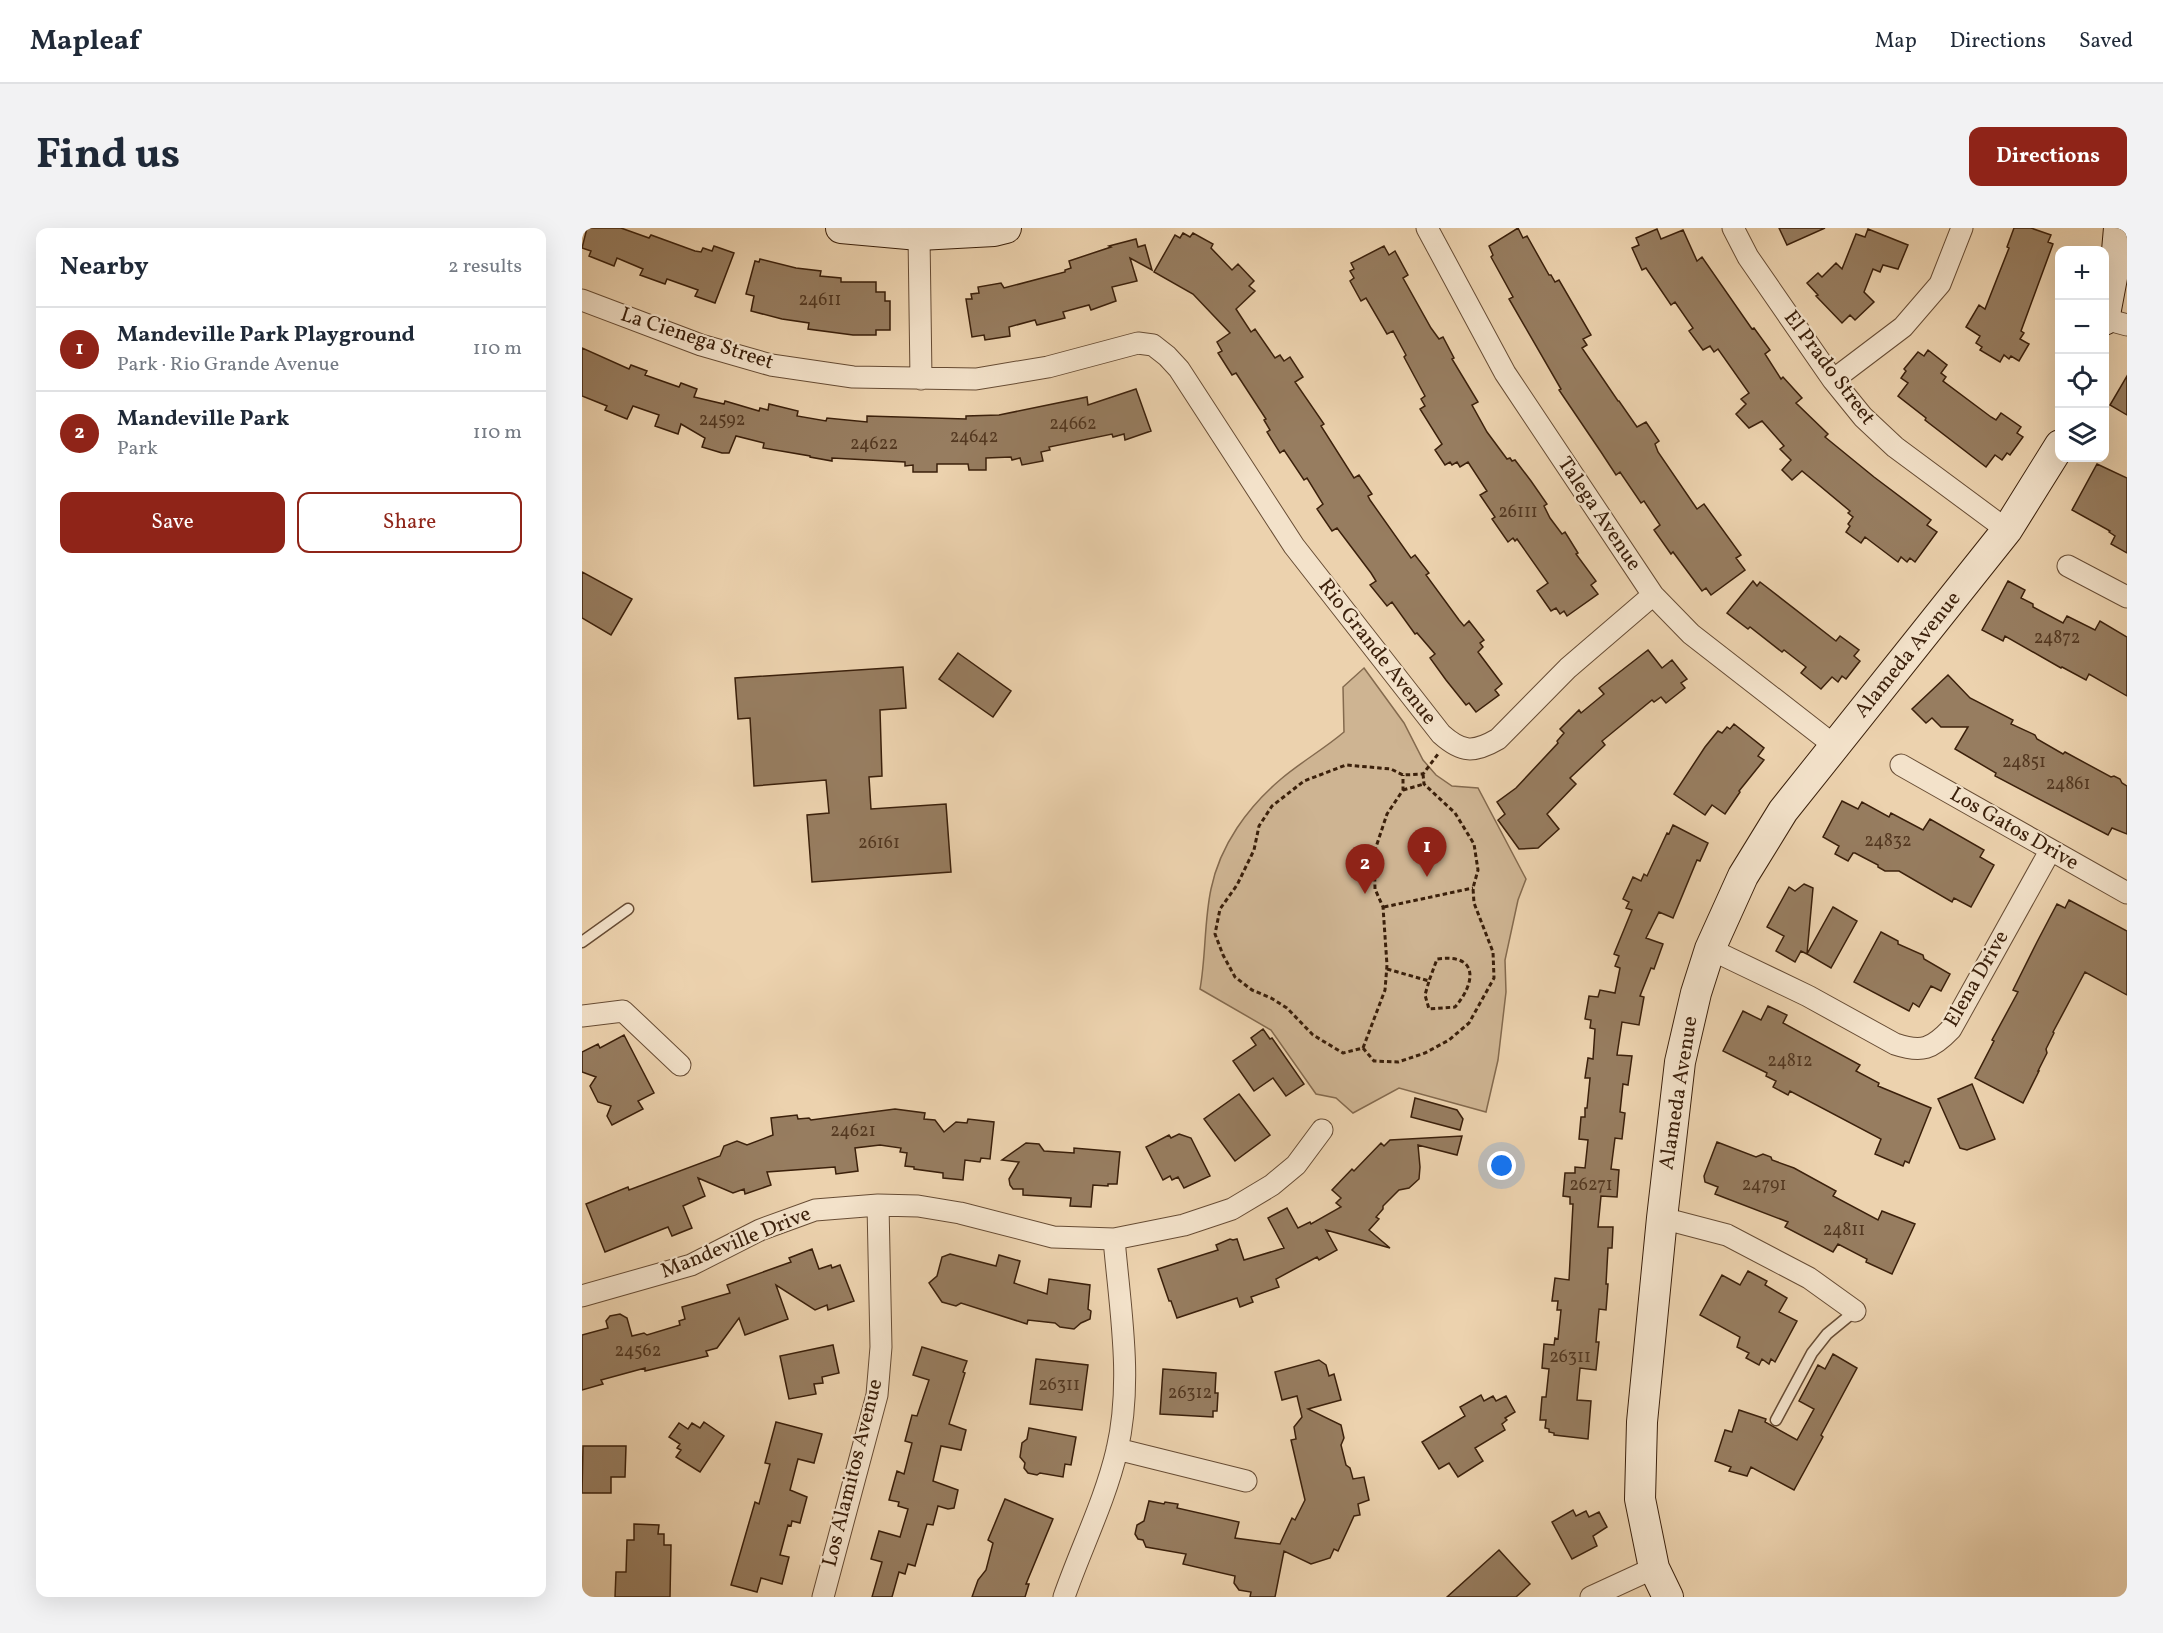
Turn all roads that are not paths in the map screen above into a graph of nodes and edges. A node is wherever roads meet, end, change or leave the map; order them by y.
1 (841, 228) edge
2 (1006, 228) edge
3 (1427, 228) edge
4 (1733, 228) edge
5 (1962, 228) edge
6 (2119, 228) edge
7 (920, 235) junction
8 (582, 300) edge
9 (2108, 300) edge
10 (2109, 321) edge
11 (2127, 324) edge
12 (1153, 345) joint
13 (921, 379) junction
14 (1833, 380) junction
15 (2055, 453) edge
16 (2007, 530) junction
17 (2068, 566) dead end
18 (1653, 595) junction
19 (2127, 597) edge
20 (1835, 747) junction
21 (1901, 765) dead end
22 (2050, 851) junction
23 (2127, 893) edge
24 (628, 909) dead end
25 (582, 942) edge
26 (1710, 949) junction
27 (582, 1016) edge
28 (680, 1065) dead end
29 (1322, 1130) dead end
30 (878, 1205) junction
31 (1662, 1218) junction
32 (1114, 1239) junction
33 (582, 1296) edge
34 (1855, 1311) joint
35 (1776, 1420) dead end
36 (1117, 1449) junction
37 (1246, 1481) dead end
38 (1654, 1568) junction
39 (823, 1597) edge
40 (1064, 1597) edge
41 (1591, 1597) edge
42 (1668, 1597) edge

1 - 7 street
2 - 7 street
3 - 18 street, Talega Avenue
4 - 14 street, El Prado Street
5 - 14 street
6 - 9 street
7 - 13 street
8 - 13 street, La Cienega Street
10 - 11 street
12 - 13 street, La Cienega Street
12 - 18 street, Rio Grande Avenue
14 - 16 street, El Prado Street
15 - 16 street, Alameda Avenue
16 - 20 street, Alameda Avenue
17 - 19 street
18 - 20 street, Talega Avenue
20 - 26 street, Alameda Avenue
21 - 22 street, Los Gatos Drive
22 - 23 street, Los Gatos Drive
22 - 26 street, Elena Drive
24 - 25 lane
26 - 31 street, Alameda Avenue
27 - 28 street
29 - 32 street, Mandeville Drive
30 - 32 street, Mandeville Drive
30 - 33 street, Mandeville Drive
30 - 39 street, Los Alamitos Avenue
31 - 34 street
31 - 38 street, Alameda Avenue
32 - 36 street
34 - 35 lane
36 - 37 street
36 - 40 street
38 - 41 street
38 - 42 street, Alameda Avenue

